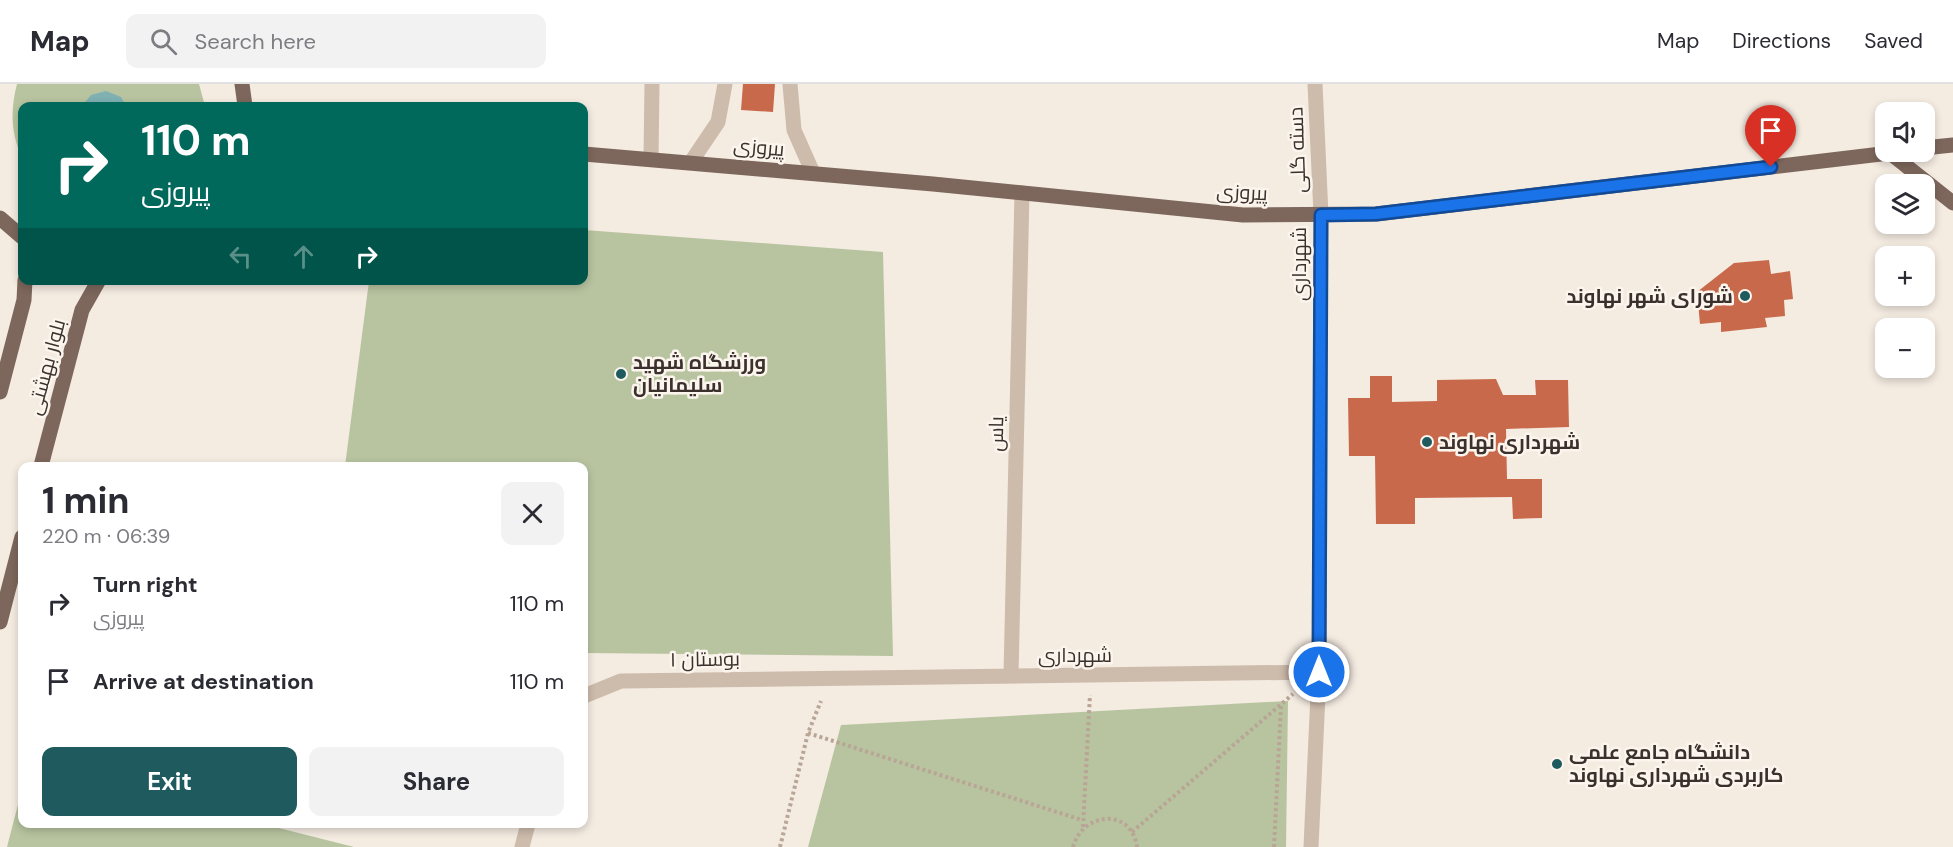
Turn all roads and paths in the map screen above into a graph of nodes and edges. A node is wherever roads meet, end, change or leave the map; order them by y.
1 (242, 84) edge
2 (652, 84) edge
3 (725, 84) edge
4 (790, 84) edge
5 (1315, 84) edge
6 (244, 102) edge
7 (1953, 145) edge
8 (1935, 147) edge
9 (588, 154) edge
10 (1875, 154) edge
11 (651, 159) junction
12 (691, 162) junction
13 (1906, 162) edge
14 (813, 173) junction
15 (1022, 193) junction
16 (1953, 203) edge
17 (1321, 215) junction
18 (0, 218) edge
19 (18, 234) edge
20 (25, 285) edge
21 (96, 285) edge
22 (0, 392) edge
23 (42, 462) edge
24 (18, 552) edge
25 (0, 622) edge
26 (1319, 672) junction
27 (1011, 675) junction
28 (1092, 677) junction
29 (830, 678) junction
30 (588, 694) edge
31 (1281, 705) junction
32 (808, 734) junction
33 (1082, 820) junction
34 (1083, 827) junction
35 (527, 828) edge
36 (1132, 832) junction
37 (522, 847) edge
38 (780, 847) edge
39 (1073, 847) edge
40 (1137, 847) edge
41 (1274, 847) edge
42 (1311, 847) edge

1 - 6 main road
2 - 11 street
3 - 12 street
4 - 14 street
5 - 17 street, دسته گلی
7 - 8 main road
9 - 11 main road, پیروزی
10 - 17 main road, پیروزی
11 - 12 main road, پیروزی
12 - 14 main road, پیروزی
13 - 16 main road
14 - 15 main road, پیروزی
15 - 17 main road, پیروزی
15 - 27 street, یاس
17 - 26 street, شهرداری
18 - 19 main road
20 - 22 main road, بلوار بهشتی
21 - 23 main road, بلوار بهشتی
24 - 25 main road
26 - 28 street, شهرداری
26 - 31 path
26 - 42 street, شهرداری
27 - 28 street, شهرداری
27 - 29 street, شهرداری
28 - 33 path
29 - 30 street, بوستان ۱
29 - 32 path
31 - 36 path
31 - 41 path
32 - 33 path
32 - 38 path
33 - 34 path
34 - 36 path
34 - 39 path
35 - 37 street
36 - 40 path

